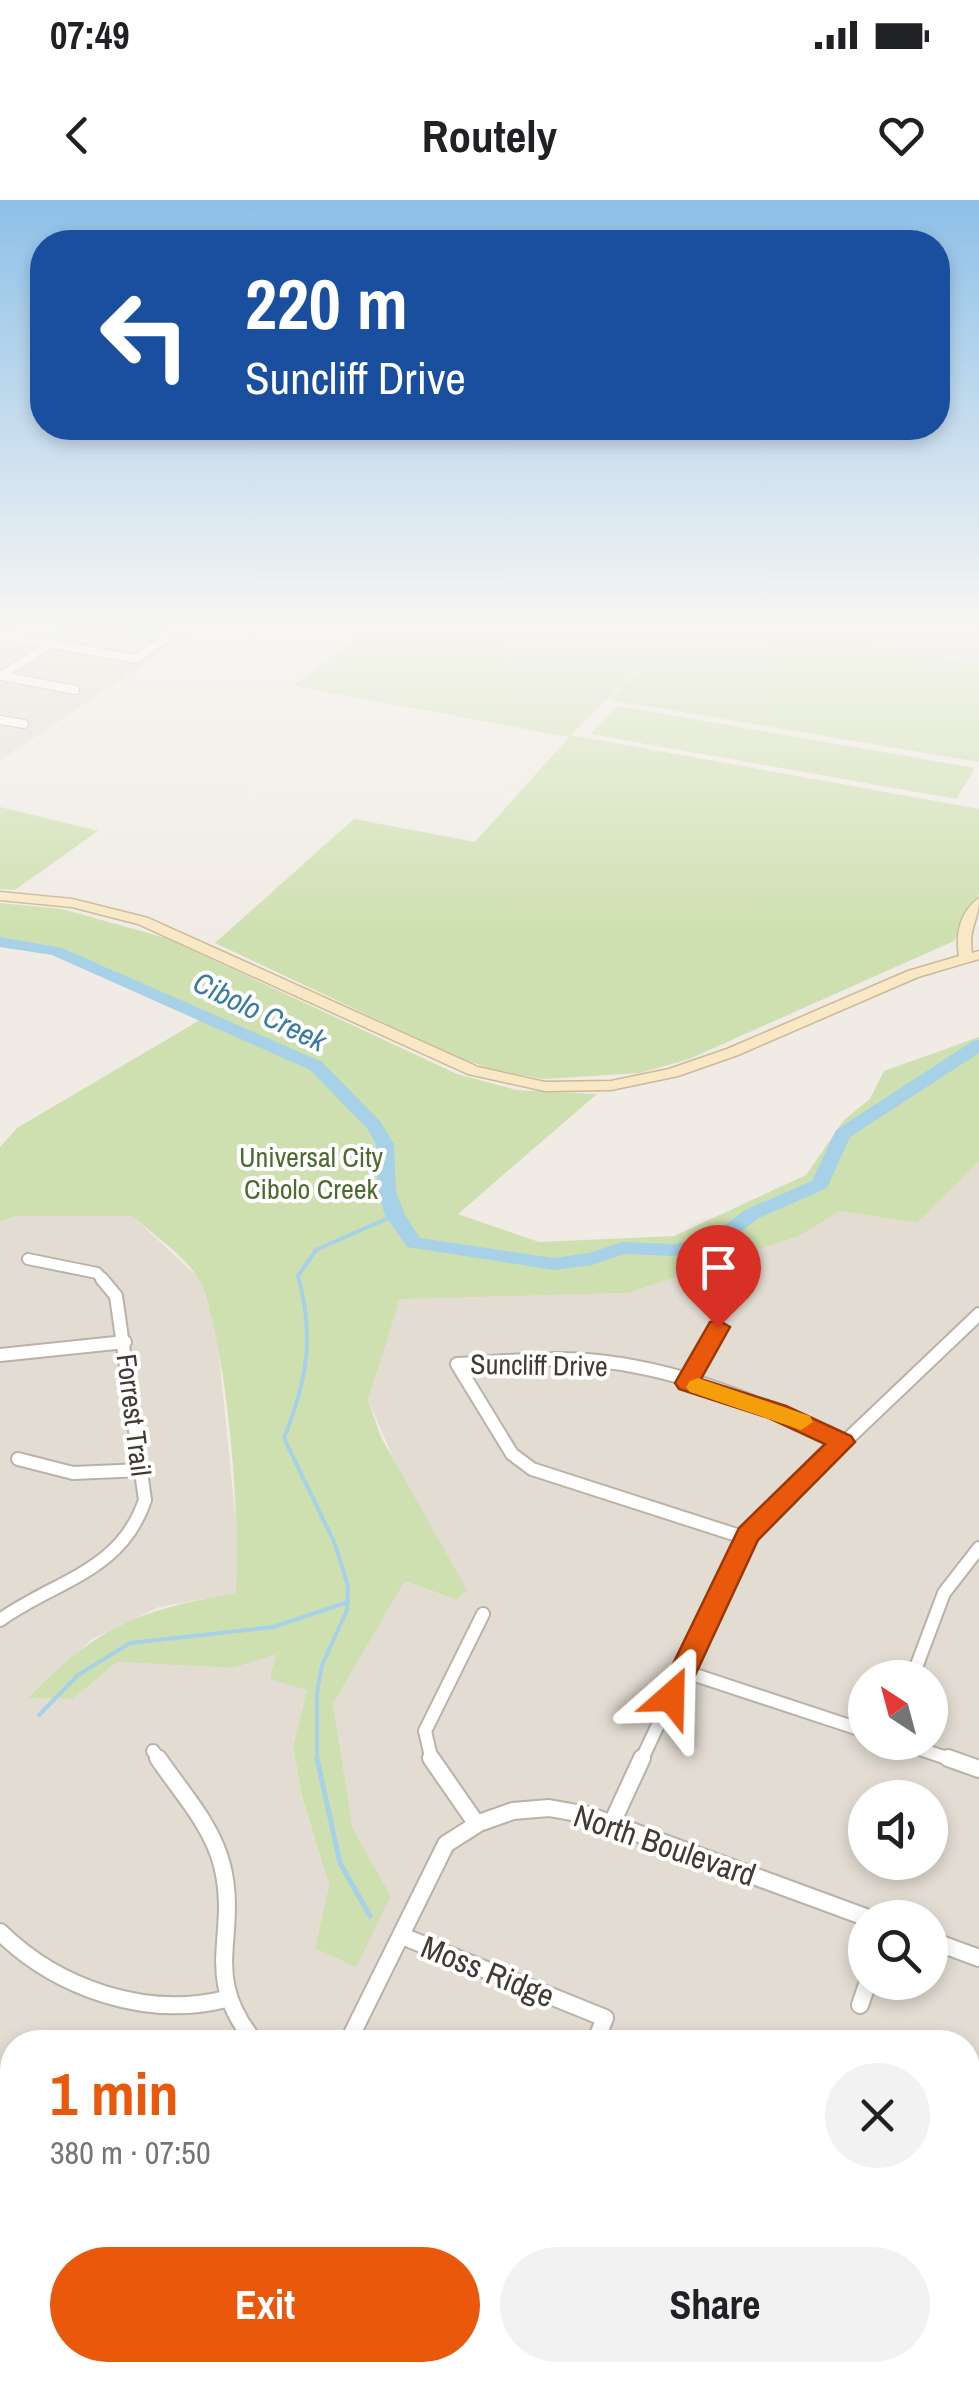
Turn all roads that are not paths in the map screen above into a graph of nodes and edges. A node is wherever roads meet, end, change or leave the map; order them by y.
1 (0, 896) edge
2 (979, 902) edge
3 (972, 957) edge
4 (28, 1259) dead end
5 (979, 1314) edge
6 (718, 1327) dead end
7 (125, 1342) junction
8 (0, 1356) edge
9 (687, 1383) junction
10 (842, 1442) junction
11 (18, 1459) dead end
12 (143, 1470) junction
13 (746, 1538) junction
14 (979, 1548) edge
15 (4, 1610) edge
16 (483, 1614) dead end
17 (919, 1660) edge
18 (683, 1671) junction
19 (848, 1725) edge
20 (152, 1751) dead end
21 (948, 1758) edge
22 (979, 1769) edge
23 (476, 1823) junction
24 (612, 1824) junction
25 (848, 1911) edge
26 (0, 1932) edge
27 (402, 1936) junction
28 (948, 1947) edge
29 (979, 1958) edge
30 (226, 1998) junction
31 (862, 2000) edge
32 (860, 2005) dead end
33 (247, 2030) edge
34 (354, 2030) edge
35 (600, 2030) edge

1 - 3 main road
2 - 3 main road
4 - 7 street, Forrest Trail
5 - 10 street
6 - 9 street
7 - 8 street
7 - 12 street, Forrest Trail
9 - 10 street, Suncliff Drive
9 - 13 street, Suncliff Drive
10 - 13 street
11 - 12 street
12 - 15 street, Forrest Trail
13 - 18 street
14 - 17 street
16 - 23 street
18 - 19 street
18 - 24 street
20 - 30 street
21 - 22 street
23 - 24 street, North Boulevard
23 - 27 street, North Boulevard
24 - 25 street, North Boulevard
26 - 30 street
27 - 34 street, North Boulevard
27 - 35 street, Moss Ridge
28 - 29 street
30 - 33 street
31 - 32 street

